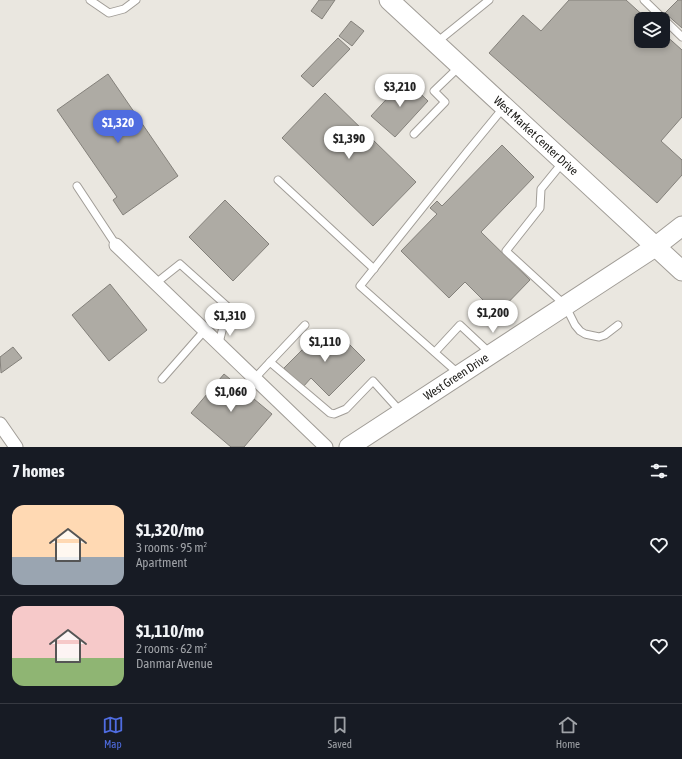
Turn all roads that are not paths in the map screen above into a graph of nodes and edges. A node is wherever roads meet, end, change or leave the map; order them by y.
1 (90, 0) edge
2 (136, 0) edge
3 (388, 0) edge
4 (489, 0) edge
5 (644, 0) edge
6 (682, 36) edge
7 (436, 44) junction
8 (460, 66) junction
9 (504, 107) junction
10 (414, 134) dead end
11 (564, 162) junction
12 (278, 180) dead end
13 (77, 186) dead end
14 (682, 226) edge
15 (116, 245) joint
16 (655, 247) junction
17 (374, 269) junction
18 (682, 271) edge
19 (156, 283) junction
20 (565, 306) junction
21 (305, 325) dead end
22 (618, 325) dead end
23 (205, 330) junction
24 (218, 343) junction
25 (435, 352) junction
26 (491, 354) junction
27 (270, 362) junction
28 (460, 374) junction
29 (255, 378) junction
30 (162, 379) dead end
31 (401, 413) junction
32 (0, 424) edge
33 (16, 447) edge
34 (326, 447) edge
35 (349, 447) edge

1 - 2 lane
3 - 7 main road, West Market Center Drive
4 - 7 lane
5 - 6 lane
7 - 8 main road, West Market Center Drive
8 - 9 main road, West Market Center Drive
8 - 10 lane
9 - 11 main road, West Market Center Drive
9 - 17 lane
11 - 16 main road, West Market Center Drive
11 - 20 lane
12 - 17 lane
13 - 15 lane
14 - 16 main road, West Green Drive
15 - 19 street
16 - 18 main road, West Market Center Drive
16 - 20 main road, West Green Drive
17 - 25 lane
19 - 23 street
19 - 24 lane
20 - 22 lane
20 - 26 main road, West Green Drive
21 - 27 lane
23 - 24 street
23 - 30 lane
24 - 29 street
25 - 26 lane
25 - 28 lane
26 - 28 main road, West Green Drive
27 - 29 lane
27 - 31 lane
28 - 31 main road, West Green Drive
29 - 34 street
31 - 35 main road, West Green Drive
32 - 33 street

